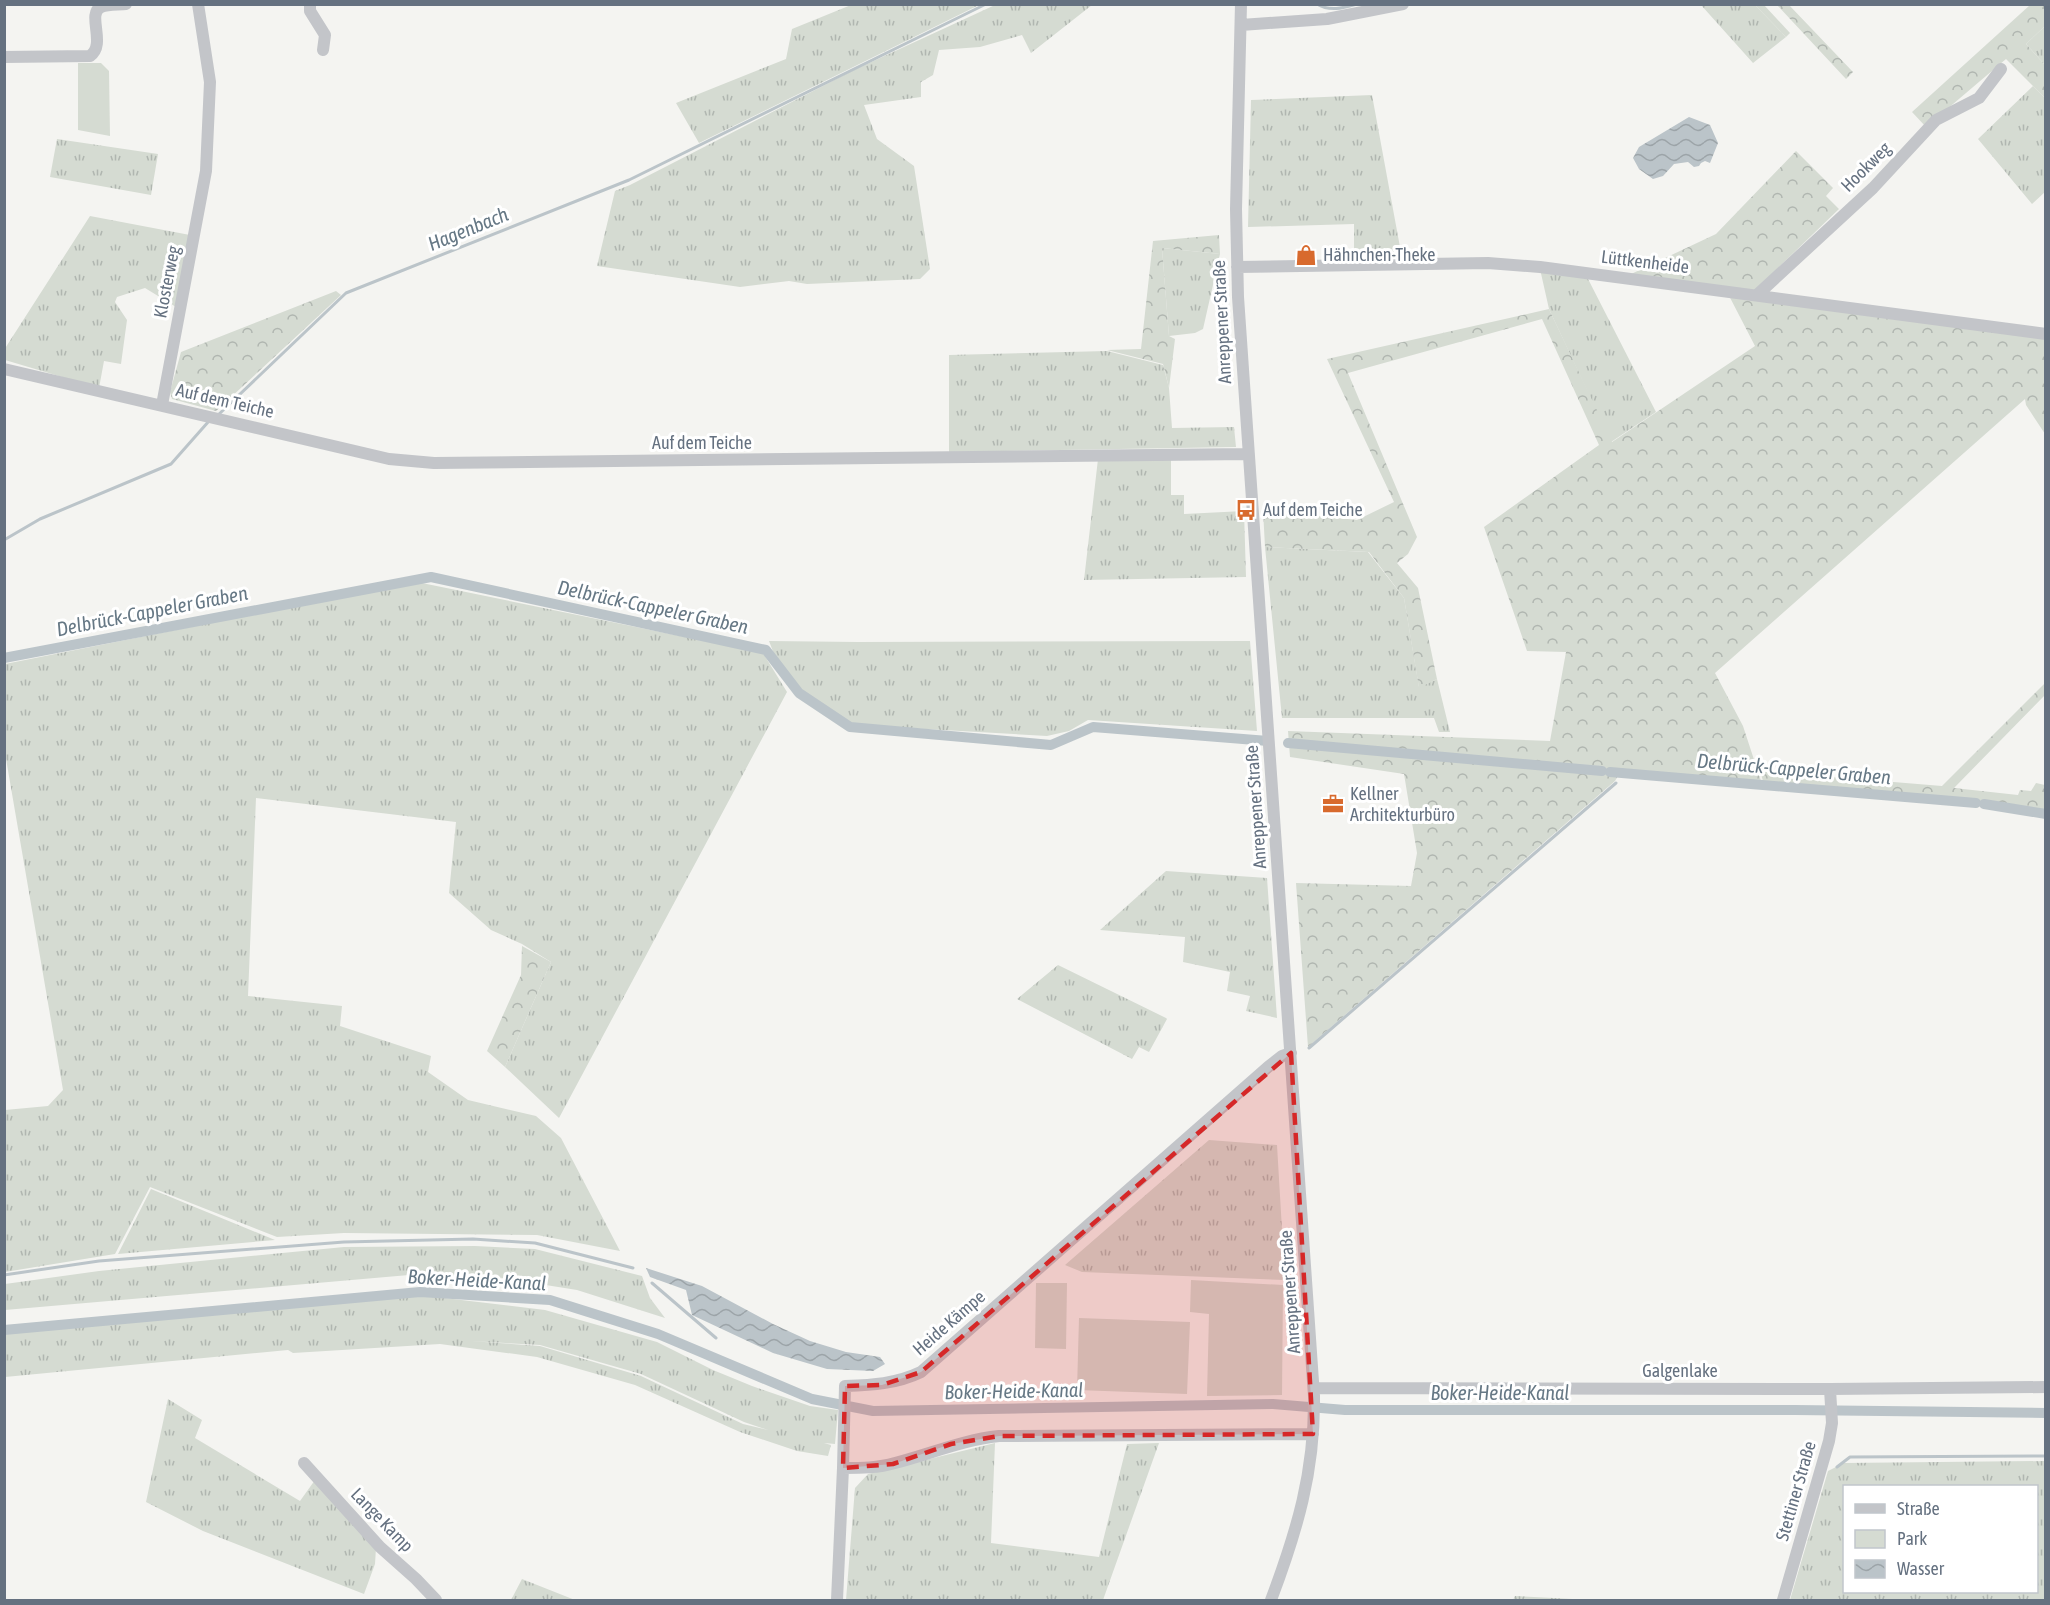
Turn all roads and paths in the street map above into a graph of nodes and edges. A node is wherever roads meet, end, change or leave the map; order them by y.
1 (126, 4) edge
2 (198, 4) edge
3 (310, 4) edge
4 (1240, 4) edge
5 (1403, 4) edge
6 (1240, 25) junction
7 (323, 50) dead end
8 (4, 57) edge
9 (2001, 69) dead end
10 (1237, 267) junction
11 (1756, 295) junction
12 (2046, 334) edge
13 (4, 369) edge
14 (162, 405) junction
15 (1248, 454) junction
16 (1291, 1053) junction
17 (2046, 1387) edge
18 (1314, 1388) junction
19 (1830, 1394) junction
20 (1313, 1434) junction
21 (304, 1463) dead end
22 (843, 1468) junction
23 (436, 1600) edge
24 (837, 1600) edge
25 (1271, 1600) edge
26 (1783, 1600) edge

1 - 8 street
2 - 14 street, Klosterweg
3 - 7 street
4 - 6 street, Anreppener Straße
5 - 6 street
6 - 10 street, Anreppener Straße
9 - 11 street, Hookweg
10 - 11 street, Lüttkenheide
10 - 15 street, Anreppener Straße
11 - 12 street, Lüttkenheide
13 - 14 street
14 - 15 street, Auf dem Teiche
15 - 16 street, Anreppener Straße
16 - 18 street, Anreppener Straße
16 - 22 street, Heide Kämpe
17 - 19 street, Galgenlake
18 - 19 street, Galgenlake
18 - 20 street, Anreppener Straße
19 - 26 street, Stettiner Straße
20 - 22 street
20 - 25 street, Anreppener Straße
21 - 23 street, Lange Kamp
22 - 24 street

